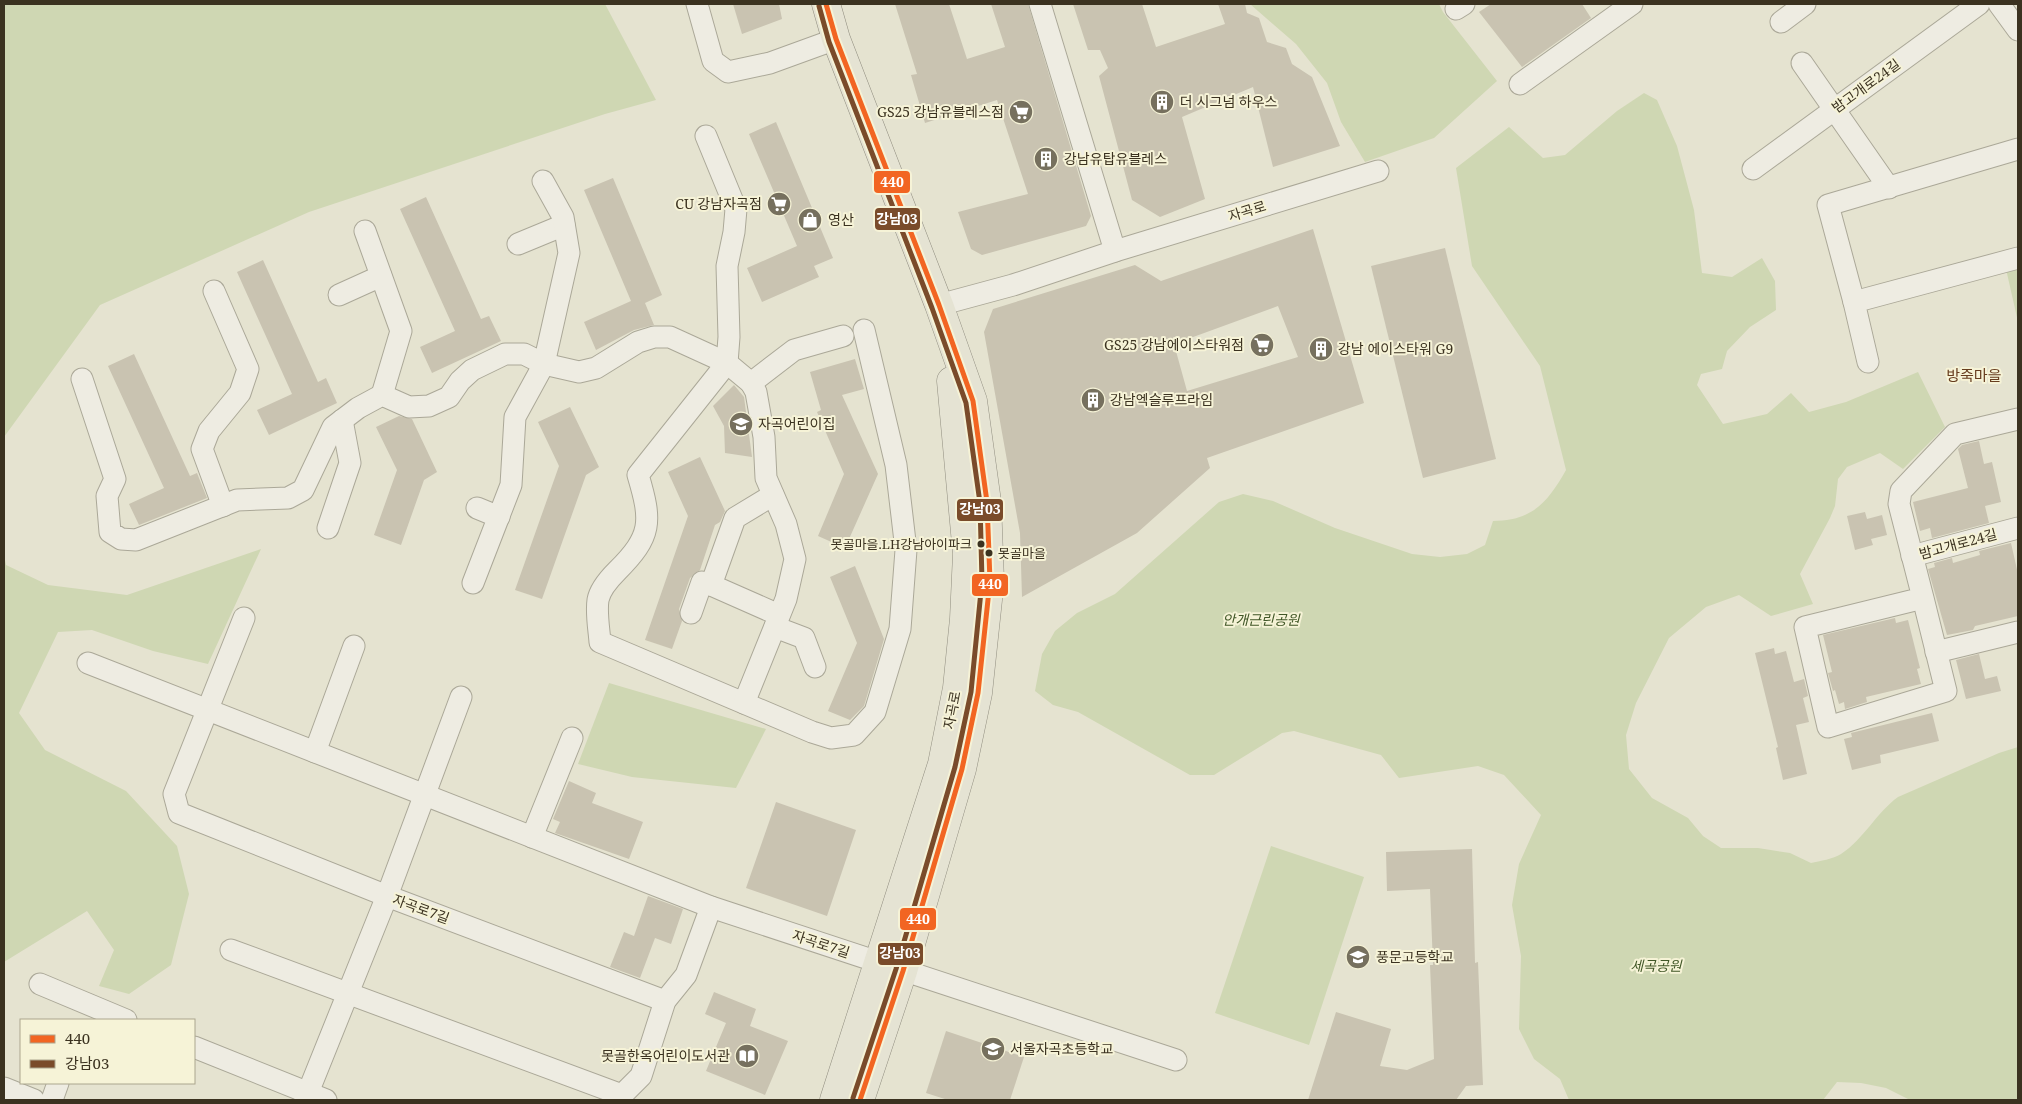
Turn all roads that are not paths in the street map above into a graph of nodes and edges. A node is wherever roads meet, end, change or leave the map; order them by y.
1 (697, 4) edge
2 (826, 4) edge
3 (1040, 4) edge
4 (1805, 4) edge
5 (1979, 4) edge
6 (1999, 4) edge
7 (1622, 6) edge
8 (1781, 22) dead end
9 (2018, 30) edge
10 (836, 40) junction
11 (1802, 63) dead end
12 (1520, 84) dead end
13 (1835, 108) junction
14 (706, 136) dead end
15 (2018, 149) edge
16 (1753, 169) dead end
17 (1378, 171) dead end
18 (544, 181) dead end
19 (1889, 188) junction
20 (564, 225) junction
21 (365, 231) dead end
22 (518, 244) dead end
23 (1115, 251) junction
24 (2018, 258) edge
25 (381, 276) junction
26 (214, 291) dead end
27 (340, 295) dead end
28 (1854, 302) junction
29 (939, 305) junction
30 (864, 330) dead end
31 (843, 336) dead end
32 (1868, 362) dead end
33 (727, 363) junction
34 (544, 364) junction
35 (82, 380) dead end
36 (751, 384) junction
37 (382, 395) junction
38 (2018, 419) edge
39 (342, 420) junction
40 (773, 494) junction
41 (223, 506) junction
42 (477, 508) dead end
43 (499, 517) junction
44 (328, 528) dead end
45 (2018, 528) edge
46 (1912, 556) junction
47 (473, 583) dead end
48 (711, 586) junction
49 (1923, 598) junction
50 (691, 613) dead end
51 (244, 618) dead end
52 (777, 621) junction
53 (2018, 632) edge
54 (354, 646) dead end
55 (1936, 652) junction
56 (88, 663) dead end
57 (815, 667) dead end
58 (461, 697) dead end
59 (744, 703) junction
60 (206, 709) junction
61 (572, 738) dead end
62 (315, 752) junction
63 (424, 795) junction
64 (532, 837) junction
65 (387, 896) junction
66 (711, 907) junction
67 (232, 950) dead end
68 (891, 967) junction
69 (40, 984) dead end
70 (348, 994) junction
71 (665, 1001) junction
72 (85, 1013) edge
73 (120, 1019) edge
74 (195, 1048) edge
75 (1176, 1060) dead end
76 (58, 1084) edge
77 (4, 1088) edge
78 (313, 1098) edge
79 (622, 1098) edge
80 (34, 1100) edge
81 (52, 1100) edge
82 (834, 1100) edge
83 (860, 1100) edge

1 - 10 street
2 - 10 main road, 자곡로
3 - 23 street
4 - 8 street
5 - 13 street, 밤고개로24길
6 - 9 street
7 - 12 street
10 - 29 main road, 자곡로
11 - 13 street
13 - 16 street, 밤고개로24길
13 - 19 street
14 - 33 street
15 - 19 street
17 - 23 street, 자곡로
18 - 20 street
19 - 28 street
20 - 22 street
20 - 34 street
21 - 25 street
23 - 29 street, 자곡로
24 - 28 street
25 - 27 street
25 - 37 street
26 - 41 street
28 - 32 street
29 - 68 main road, 자곡로
30 - 59 street
31 - 36 street
33 - 34 street
33 - 36 street
33 - 59 street
34 - 37 street
34 - 43 street
35 - 41 street
36 - 40 street
37 - 39 street
38 - 46 street
39 - 41 street
39 - 44 street
40 - 48 street
40 - 52 street
42 - 43 street
43 - 47 street
45 - 46 street, 밤고개로24길
46 - 49 street, 밤고개로24길
48 - 50 street
48 - 52 street
49 - 55 street, 밤고개로24길
49 - 55 street
51 - 60 street
52 - 57 street
52 - 59 street
53 - 55 street
54 - 62 street
56 - 60 street, 자곡로7길
58 - 63 street
60 - 62 street, 자곡로7길
60 - 65 street, 자곡로7길
61 - 64 street
62 - 63 street, 자곡로7길
63 - 64 street, 자곡로7길
63 - 65 street
64 - 66 street, 자곡로7길
65 - 70 street
65 - 71 street, 자곡로7길
66 - 68 street, 자곡로7길
66 - 71 street
67 - 70 street
68 - 75 street, 자곡로7길
68 - 82 main road, 자곡로
68 - 83 main road, 자곡로
69 - 72 street
70 - 78 street
70 - 79 street
71 - 79 street
72 - 73 street
74 - 78 street
76 - 81 street
77 - 80 street

